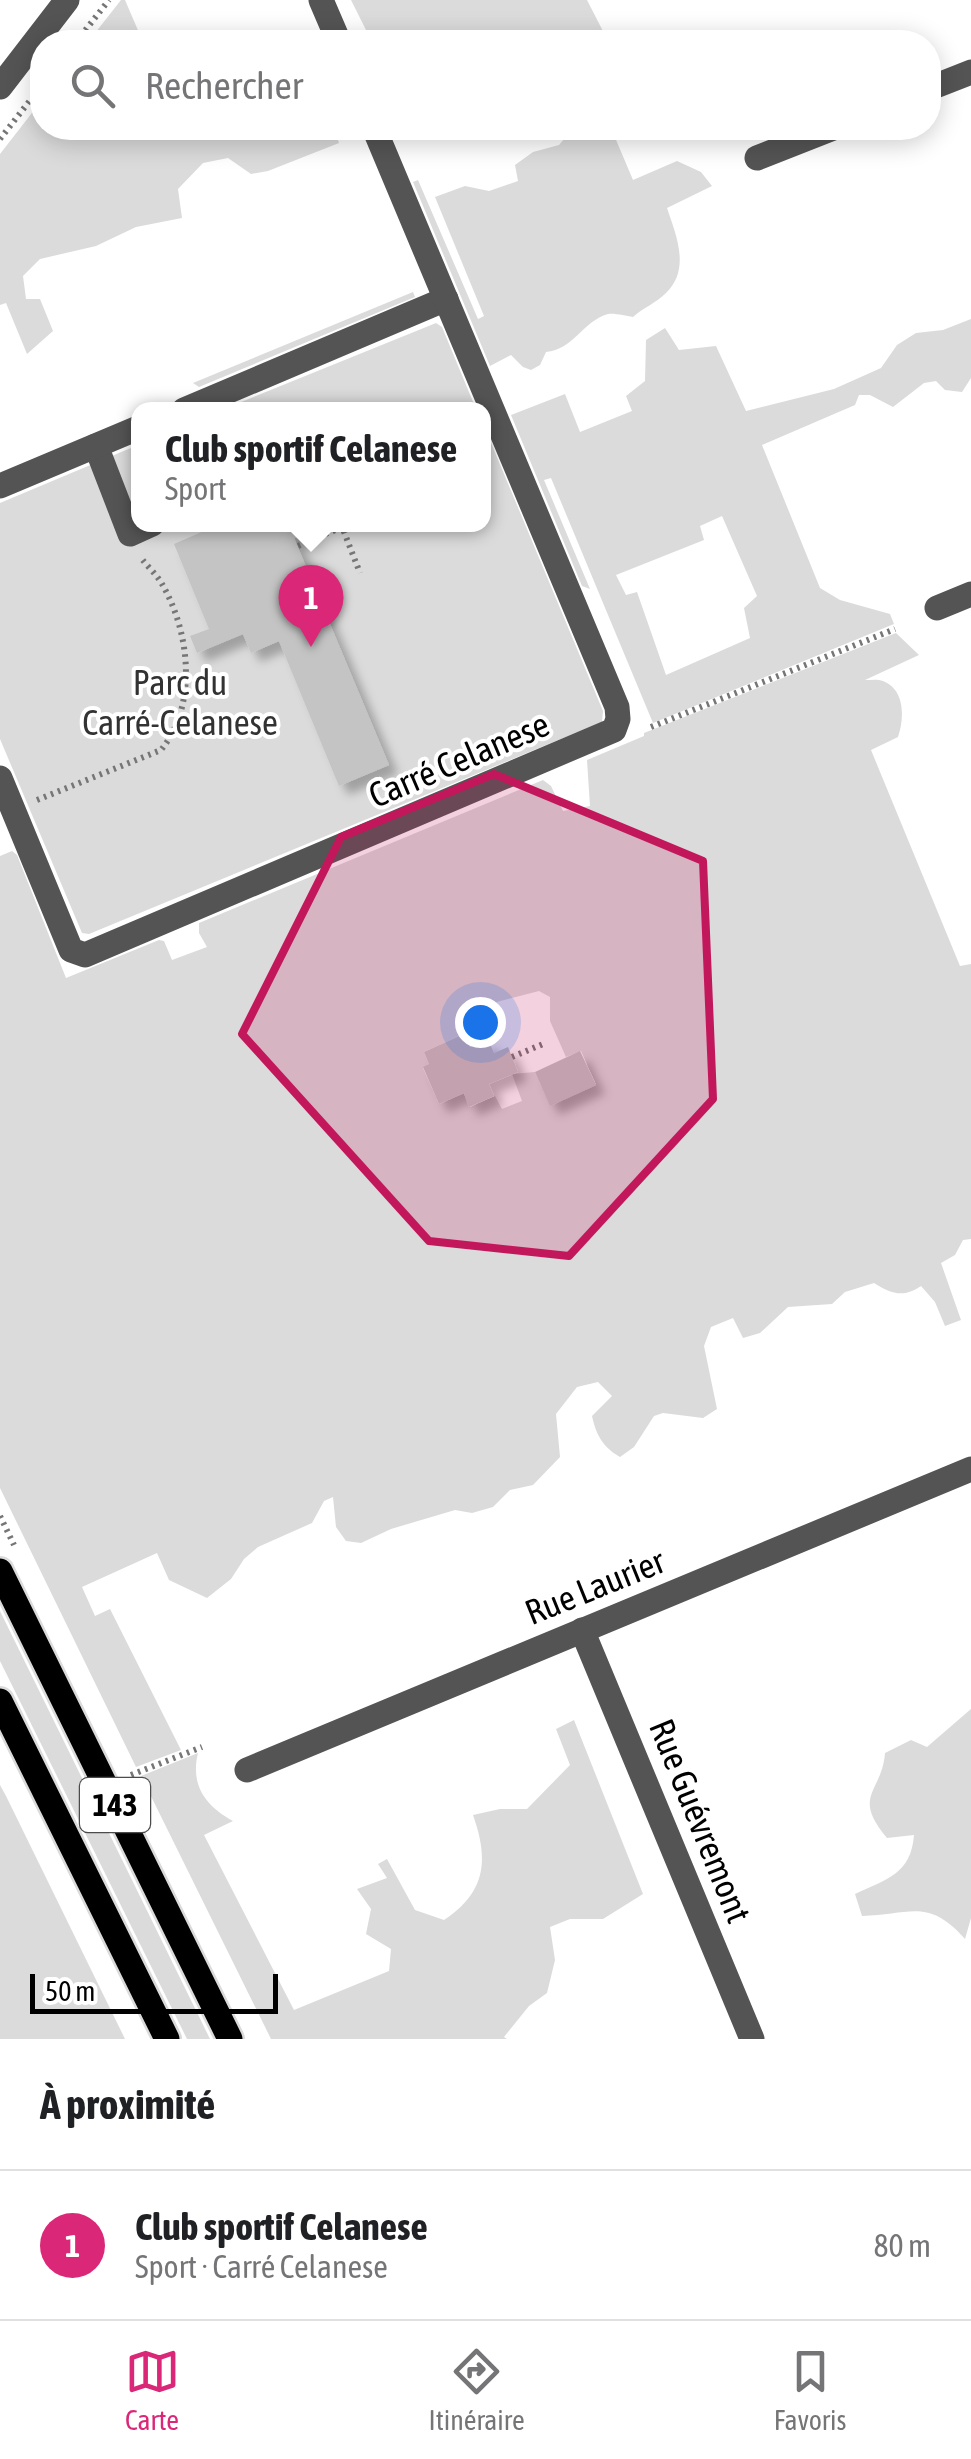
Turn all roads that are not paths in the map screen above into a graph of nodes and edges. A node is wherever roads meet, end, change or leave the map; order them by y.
1 (68, 0) edge
2 (321, 0) edge
3 (44, 30) edge
4 (334, 30) edge
5 (30, 48) edge
6 (971, 72) edge
7 (1, 84) edge
8 (941, 84) edge
9 (379, 140) edge
10 (803, 140) edge
11 (757, 158) dead end
12 (446, 299) junction
13 (203, 402) edge
14 (480, 402) edge
15 (491, 428) edge
16 (131, 431) edge
17 (96, 446) junction
18 (0, 486) edge
19 (134, 532) edge
20 (971, 594) edge
21 (937, 608) dead end
22 (0, 778) edge
23 (971, 1469) edge
24 (0, 1572) edge
25 (582, 1630) junction
26 (0, 1701) edge
27 (247, 1770) dead end
28 (167, 2039) edge
29 (230, 2039) edge
30 (752, 2039) edge

1 - 3 street
2 - 4 street
5 - 7 street
6 - 8 street
9 - 12 street, Carré Celanese
10 - 11 street
12 - 13 street
12 - 14 street, Carré Celanese
15 - 22 street, Carré Celanese
16 - 17 street
17 - 18 street
17 - 19 street
20 - 21 street
23 - 25 street, Rue Laurier
24 - 29 main road, 143
25 - 27 street, Rue Laurier
25 - 30 street, Rue Guévremont
26 - 28 main road, 143

